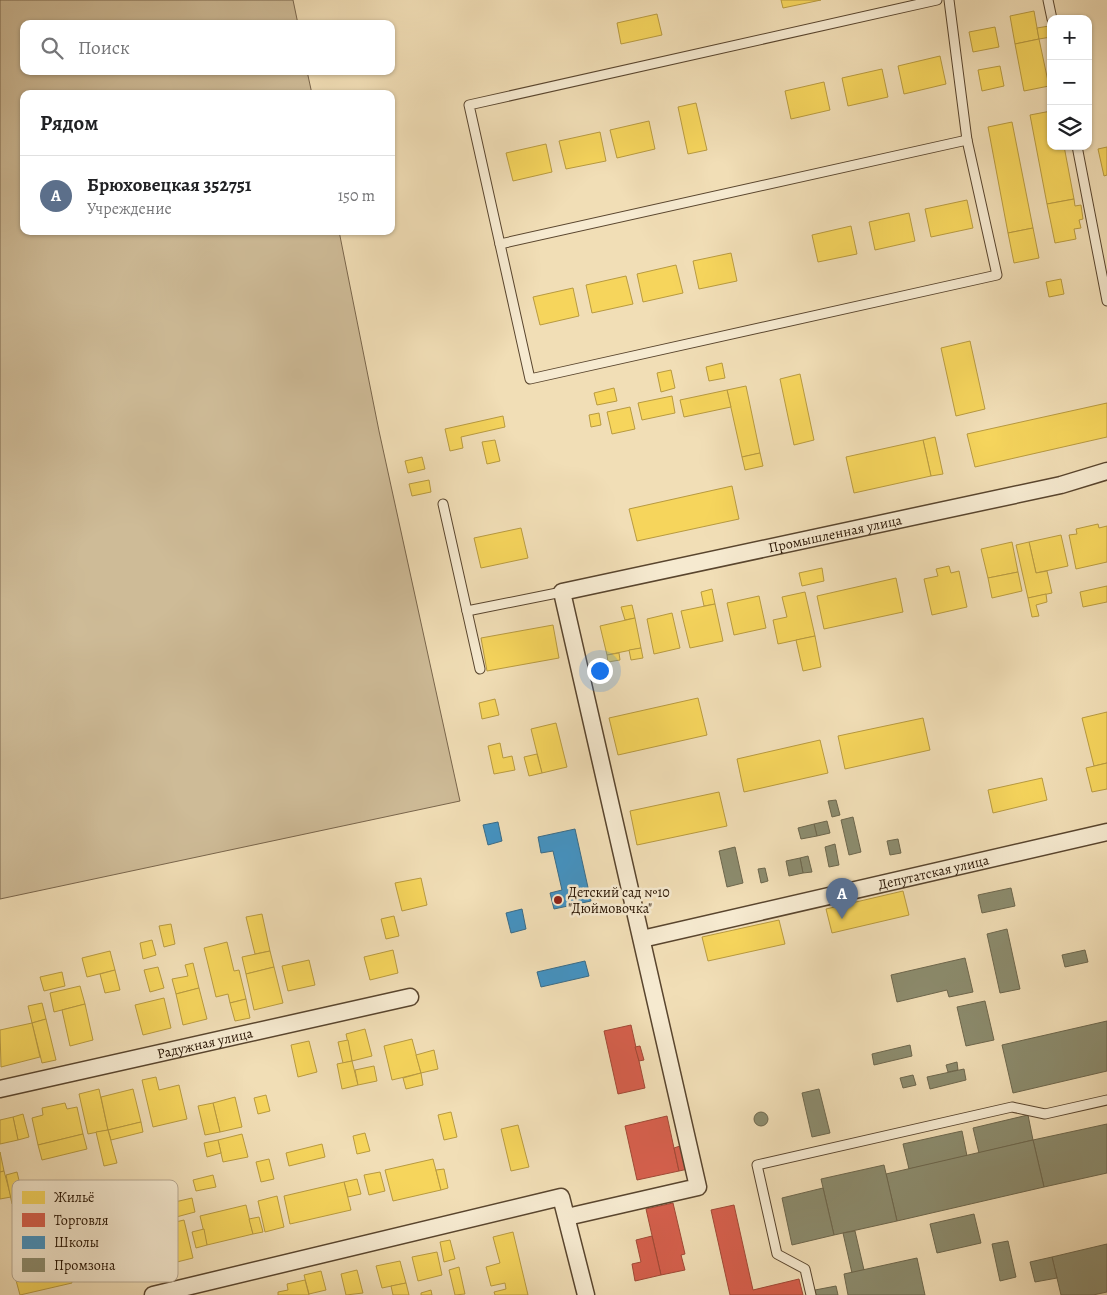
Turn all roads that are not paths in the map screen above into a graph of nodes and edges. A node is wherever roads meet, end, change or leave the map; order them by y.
1 (936, 0) edge
2 (949, 0) edge
3 (1048, 0) edge
4 (1051, 15) edge
5 (967, 140) junction
6 (1078, 150) edge
7 (500, 244) junction
8 (1107, 301) edge
9 (1107, 471) edge
10 (443, 504) dead end
11 (562, 592) junction
12 (467, 611) junction
13 (480, 668) dead end
14 (1107, 832) edge
15 (642, 940) junction
16 (410, 997) dead end
17 (0, 1089) edge
18 (1107, 1100) edge
19 (567, 1217) junction
20 (153, 1295) edge
21 (586, 1295) edge
22 (811, 1295) edge

1 - 7 lane
2 - 5 lane
3 - 4 lane
5 - 7 lane
5 - 7 lane
6 - 8 lane
9 - 11 street, Промышленная улица
10 - 12 lane
11 - 12 lane
11 - 15 street
12 - 13 lane
14 - 15 street, Депутатская улица
15 - 19 street
16 - 17 street, Радужная улица
18 - 22 lane
19 - 20 street
19 - 21 street

